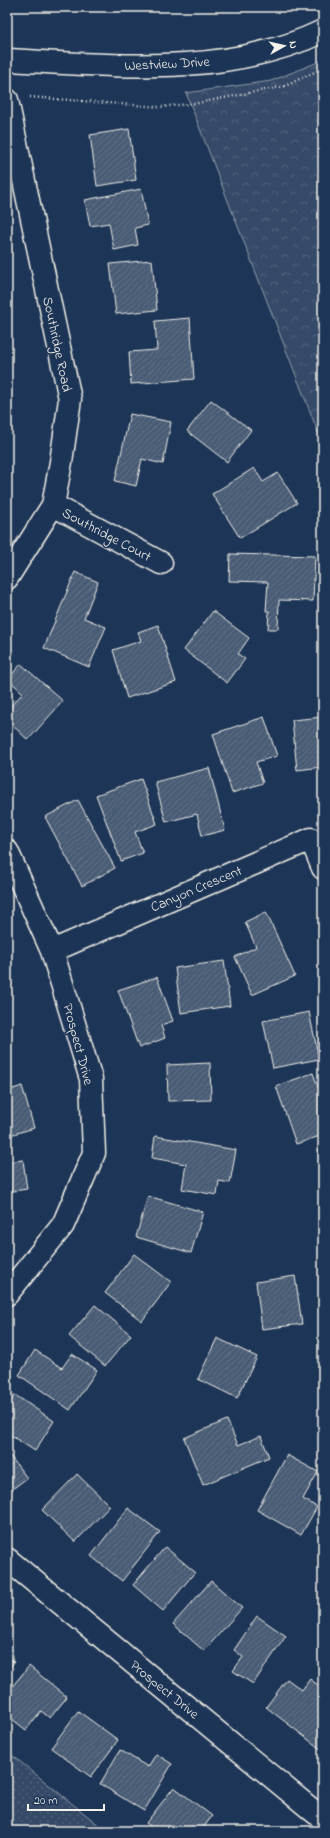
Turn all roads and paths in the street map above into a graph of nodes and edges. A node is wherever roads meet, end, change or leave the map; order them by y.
1 (323, 31) edge
2 (7, 60) edge
3 (323, 68) edge
4 (30, 97) dead end
5 (7, 100) edge
6 (52, 505) junction
7 (161, 563) dead end
8 (7, 578) edge
9 (7, 851) edge
10 (323, 868) edge
11 (52, 951) junction
12 (7, 1294) edge
13 (7, 1559) edge
14 (323, 1819) edge

1 - 2 street, Westview Drive
3 - 4 path
5 - 6 street, Southridge Road
6 - 7 street, Southridge Court
6 - 8 street, Southridge Road
9 - 11 street, Prospect Drive
10 - 11 street, Canyon Crescent
11 - 12 street, Prospect Drive
13 - 14 street, Prospect Drive

